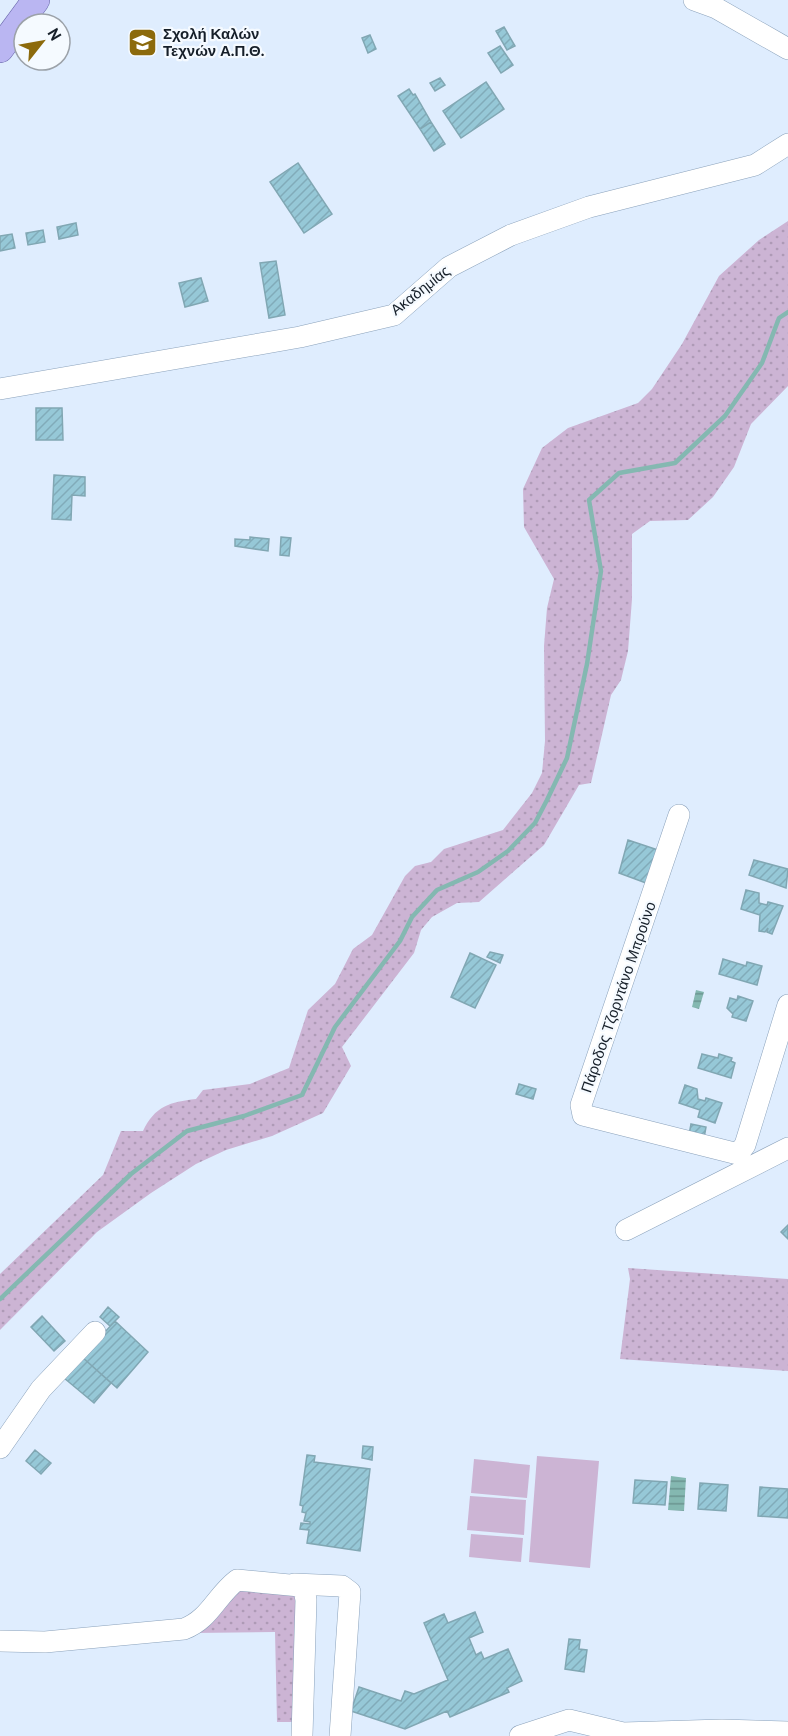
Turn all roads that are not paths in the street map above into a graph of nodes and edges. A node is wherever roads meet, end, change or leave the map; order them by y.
1 (36, 0) edge
2 (694, 0) edge
3 (0, 49) edge
4 (788, 49) edge
5 (788, 144) edge
6 (0, 389) edge
7 (679, 815) dead end
8 (788, 1005) edge
9 (788, 1148) edge
10 (626, 1230) dead end
11 (94, 1332) dead end
12 (0, 1448) edge
13 (294, 1584) junction
14 (0, 1641) edge
15 (788, 1732) edge
16 (618, 1734) edge
17 (302, 1736) edge
18 (340, 1736) edge
19 (520, 1736) edge

1 - 3 main road
2 - 4 street
5 - 6 street, Ακαδημίας
7 - 8 street, Πάροδος Τζορντάνο Μπρούνο
9 - 10 street
11 - 12 street
13 - 14 street
13 - 17 street
13 - 18 street
15 - 16 street
16 - 19 street

